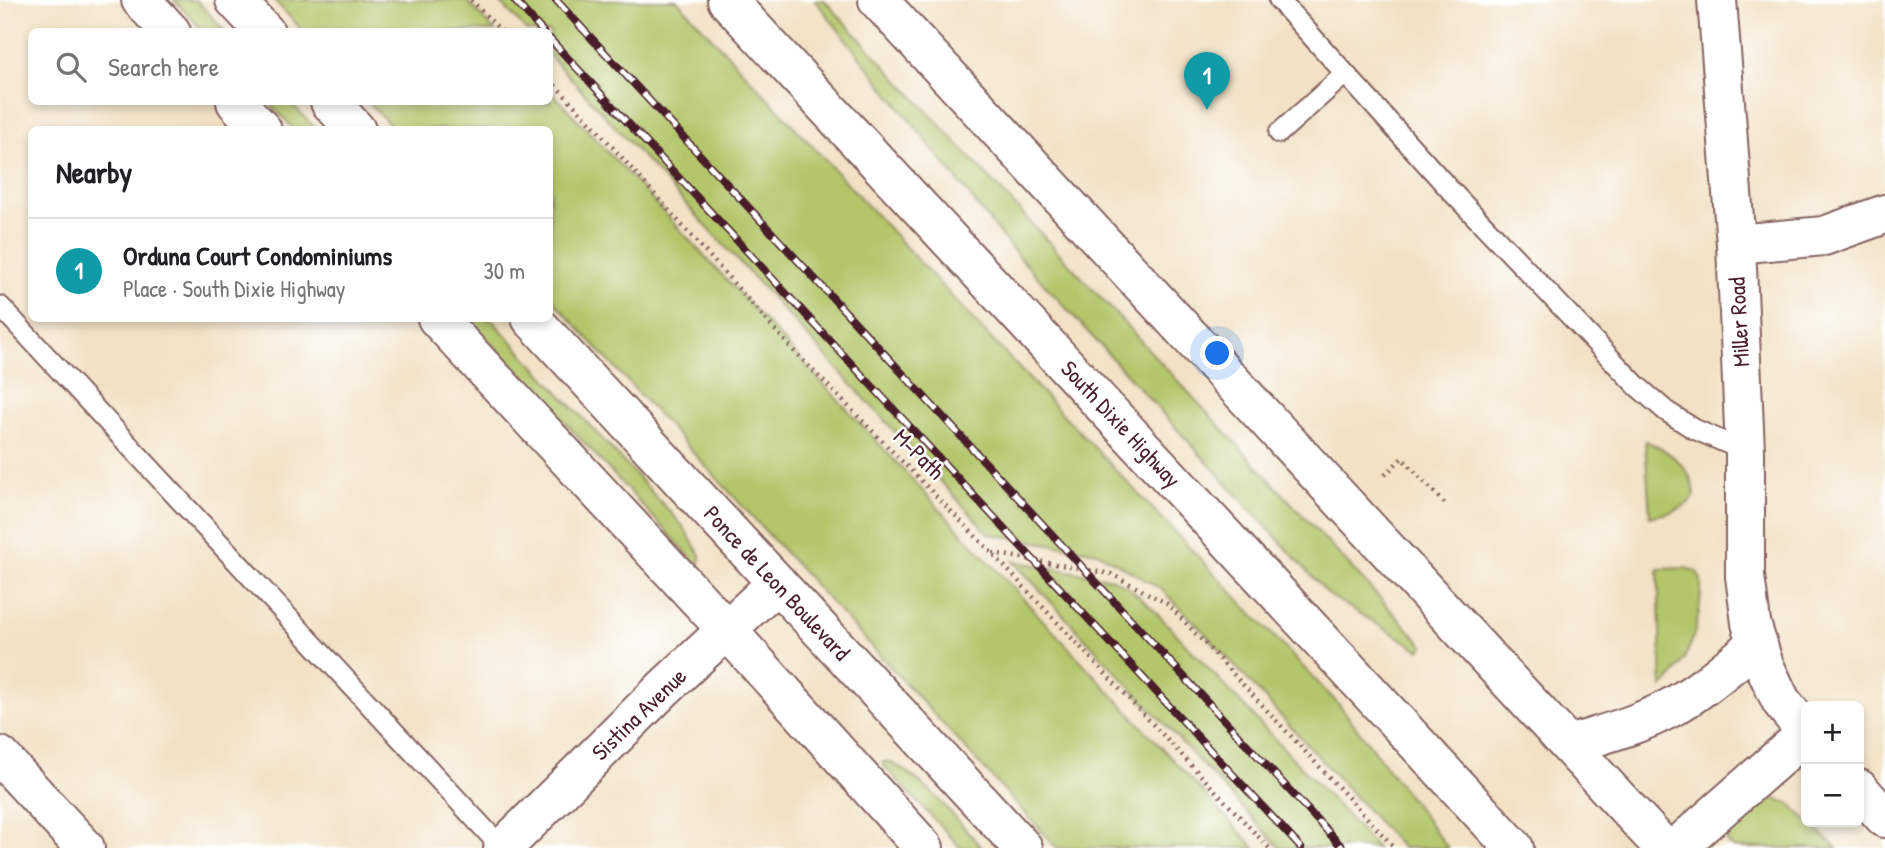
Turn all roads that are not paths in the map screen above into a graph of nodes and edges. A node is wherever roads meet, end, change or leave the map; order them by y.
1 (141, 0) edge
2 (235, 0) edge
3 (727, 0) edge
4 (878, 0) edge
5 (1279, 0) edge
6 (1715, 3) edge
7 (167, 28) edge
8 (261, 28) edge
9 (1345, 74) junction
10 (239, 105) edge
11 (333, 105) edge
12 (258, 126) edge
13 (352, 126) edge
14 (1279, 133) dead end
15 (1885, 214) edge
16 (1736, 244) junction
17 (0, 306) edge
18 (442, 322) edge
19 (535, 322) edge
20 (1745, 451) junction
21 (777, 583) junction
22 (727, 630) junction
23 (1757, 644) junction
24 (1801, 727) edge
25 (1801, 737) edge
26 (1569, 745) junction
27 (0, 756) edge
28 (1864, 795) edge
29 (1885, 818) edge
30 (85, 848) edge
31 (502, 848) edge
32 (924, 848) edge
33 (1023, 848) edge
34 (1514, 848) edge
35 (1664, 848) edge
36 (1676, 848) edge

1 - 7 main road
2 - 8 main road
3 - 34 main road, South Dixie Highway
4 - 26 main road
5 - 9 lane
6 - 16 main road, Miller Road
9 - 14 lane
9 - 20 lane
10 - 12 main road
11 - 13 main road
15 - 16 main road
16 - 20 main road, Miller Road
17 - 31 lane
18 - 22 main road
19 - 21 main road, Ponce de Leon Boulevard
20 - 23 main road, Miller Road
21 - 22 main road, Sistina Avenue
21 - 33 main road, Ponce de Leon Boulevard
22 - 31 main road, Sistina Avenue
22 - 32 main road
23 - 24 main road, Miller Road
23 - 26 main road
25 - 36 main road, Miller Road
26 - 35 main road
27 - 30 main road
28 - 29 main road

